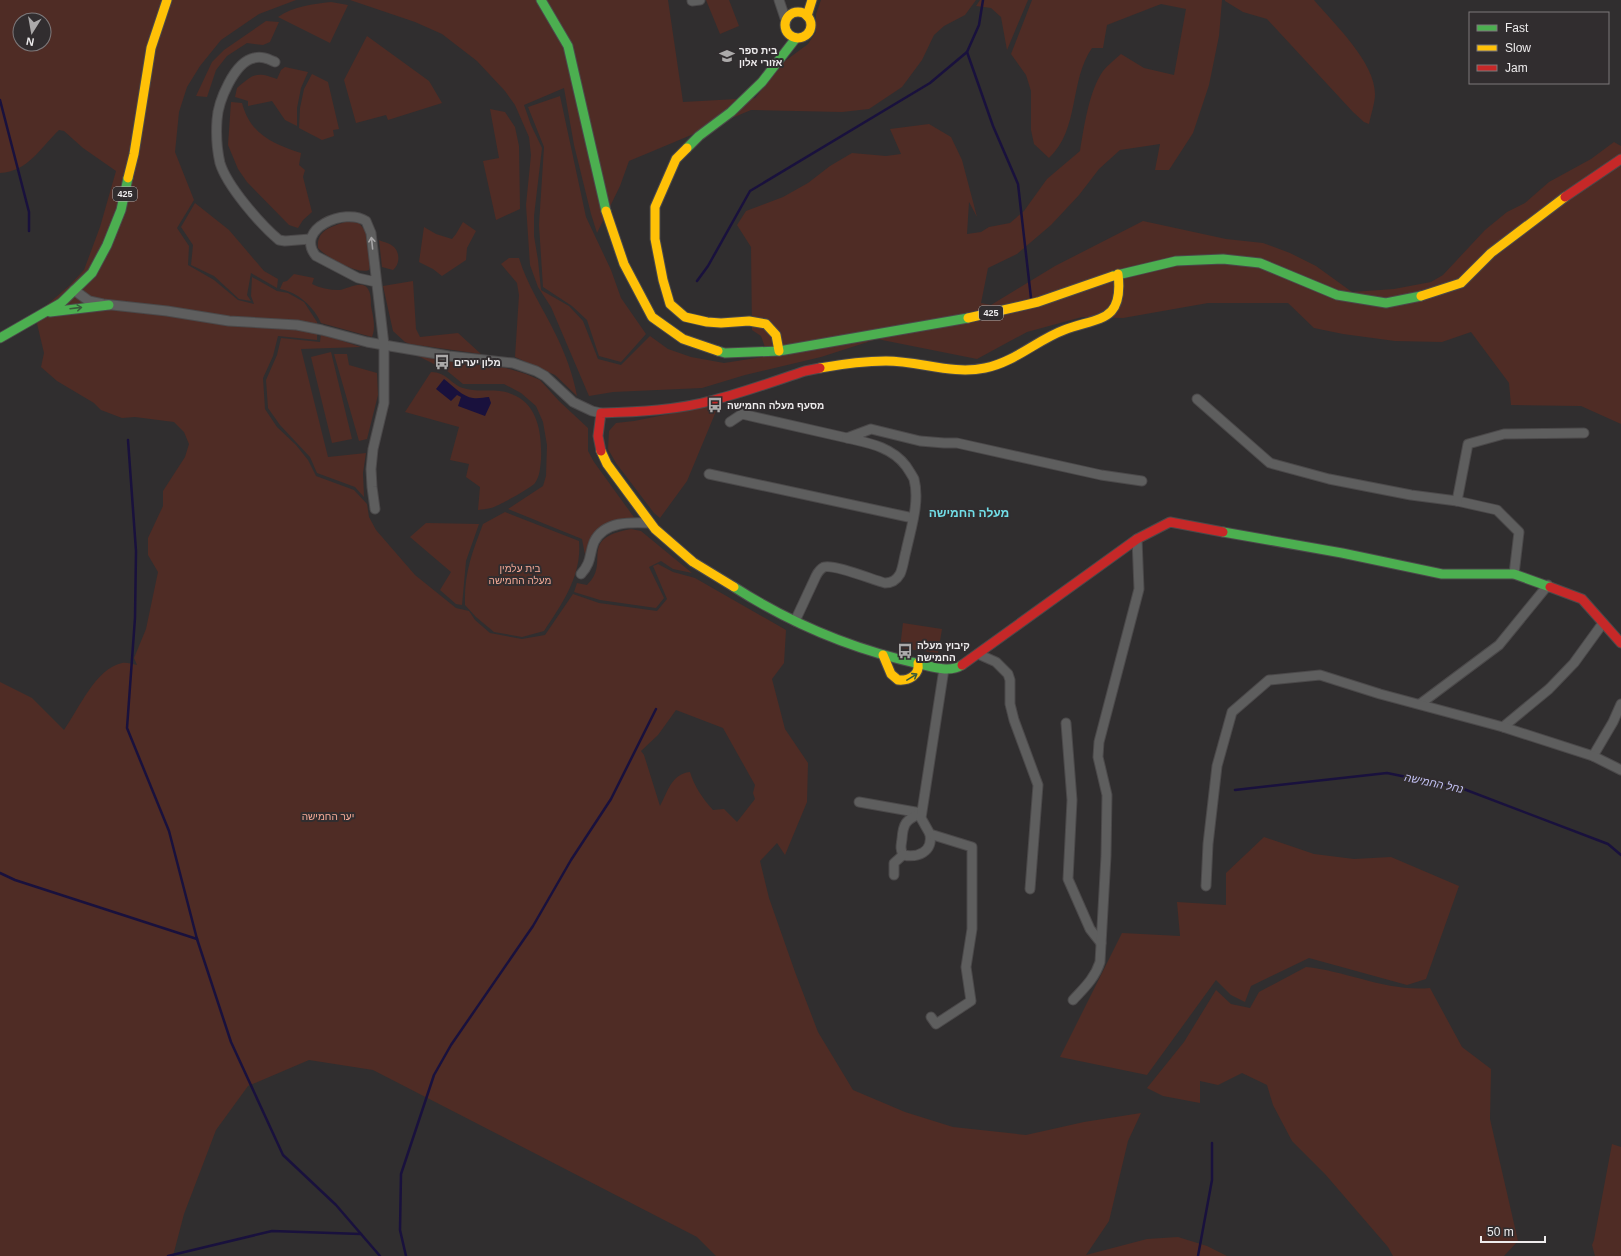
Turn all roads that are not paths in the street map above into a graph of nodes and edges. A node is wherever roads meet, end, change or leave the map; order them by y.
1 (166, 0) edge
2 (541, 0) edge
3 (779, 0) edge
4 (809, 0) edge
5 (812, 0) edge
6 (803, 14) junction
7 (786, 26) junction
8 (796, 38) junction
9 (782, 57) junction
10 (275, 62) dead end
11 (1621, 159) edge
12 (310, 239) junction
13 (1118, 274) junction
14 (376, 282) junction
15 (74, 290) junction
16 (109, 305) junction
17 (42, 313) junction
18 (0, 338) edge
19 (384, 345) junction
20 (779, 351) junction
21 (1197, 399) dead end
22 (601, 413) junction
23 (730, 422) dead end
24 (1584, 433) dead end
25 (847, 438) junction
26 (710, 474) dead end
27 (1142, 481) dead end
28 (1457, 501) junction
29 (375, 509) dead end
30 (913, 518) junction
31 (650, 523) junction
32 (1137, 540) junction
33 (581, 574) dead end
34 (1514, 574) junction
35 (1548, 585) junction
36 (795, 621) junction
37 (1603, 623) junction
38 (1621, 643) edge
39 (978, 654) junction
40 (883, 655) junction
41 (918, 663) junction
42 (944, 669) junction
43 (1420, 704) junction
44 (1621, 704) edge
45 (1066, 723) dead end
46 (1503, 727) junction
47 (1593, 756) junction
48 (1621, 770) edge
49 (859, 802) dead end
50 (921, 813) junction
51 (930, 834) junction
52 (903, 855) junction
53 (894, 875) dead end
54 (1206, 886) dead end
55 (1030, 889) dead end
56 (1101, 944) junction
57 (1073, 1000) dead end
58 (931, 1017) dead end

1 - 15 main road, 425
2 - 20 main road, 425
3 - 7 street
4 - 6 main road
5 - 6 main road
6 - 7 main road
6 - 8 main road
7 - 8 main road
7 - 9 main road
8 - 9 main road
9 - 20 main road
10 - 12 street
11 - 13 main road, 425
12 - 14 street
14 -> 12 street
13 - 20 main road, 425
13 - 22 main road
14 - 19 street
15 - 16 street
15 - 17 main road, 425
17 -> 16 main road
16 - 19 street
17 - 18 main road, 425
19 - 22 street
19 - 29 street
21 - 28 street
22 - 31 main road
23 - 25 street
24 - 28 street
25 - 27 street
25 - 30 street
26 - 30 street
28 - 34 street
30 - 36 street
31 - 33 street
31 - 36 main road
32 - 34 main road
32 - 39 main road
32 - 56 street
34 - 35 main road
35 - 37 main road
35 - 43 street
36 - 40 main road
37 - 38 main road
37 - 46 street
39 - 42 main road
39 - 55 street
40 - 41 main road
40 -> 41 main road
41 - 42 main road
42 - 50 street
43 - 46 street
43 - 54 street
44 - 47 street
45 - 56 street
46 - 47 street
47 - 48 street
49 - 50 street
50 - 51 street
50 - 52 street
51 - 52 street
51 - 58 street
52 - 53 street
56 - 57 street

